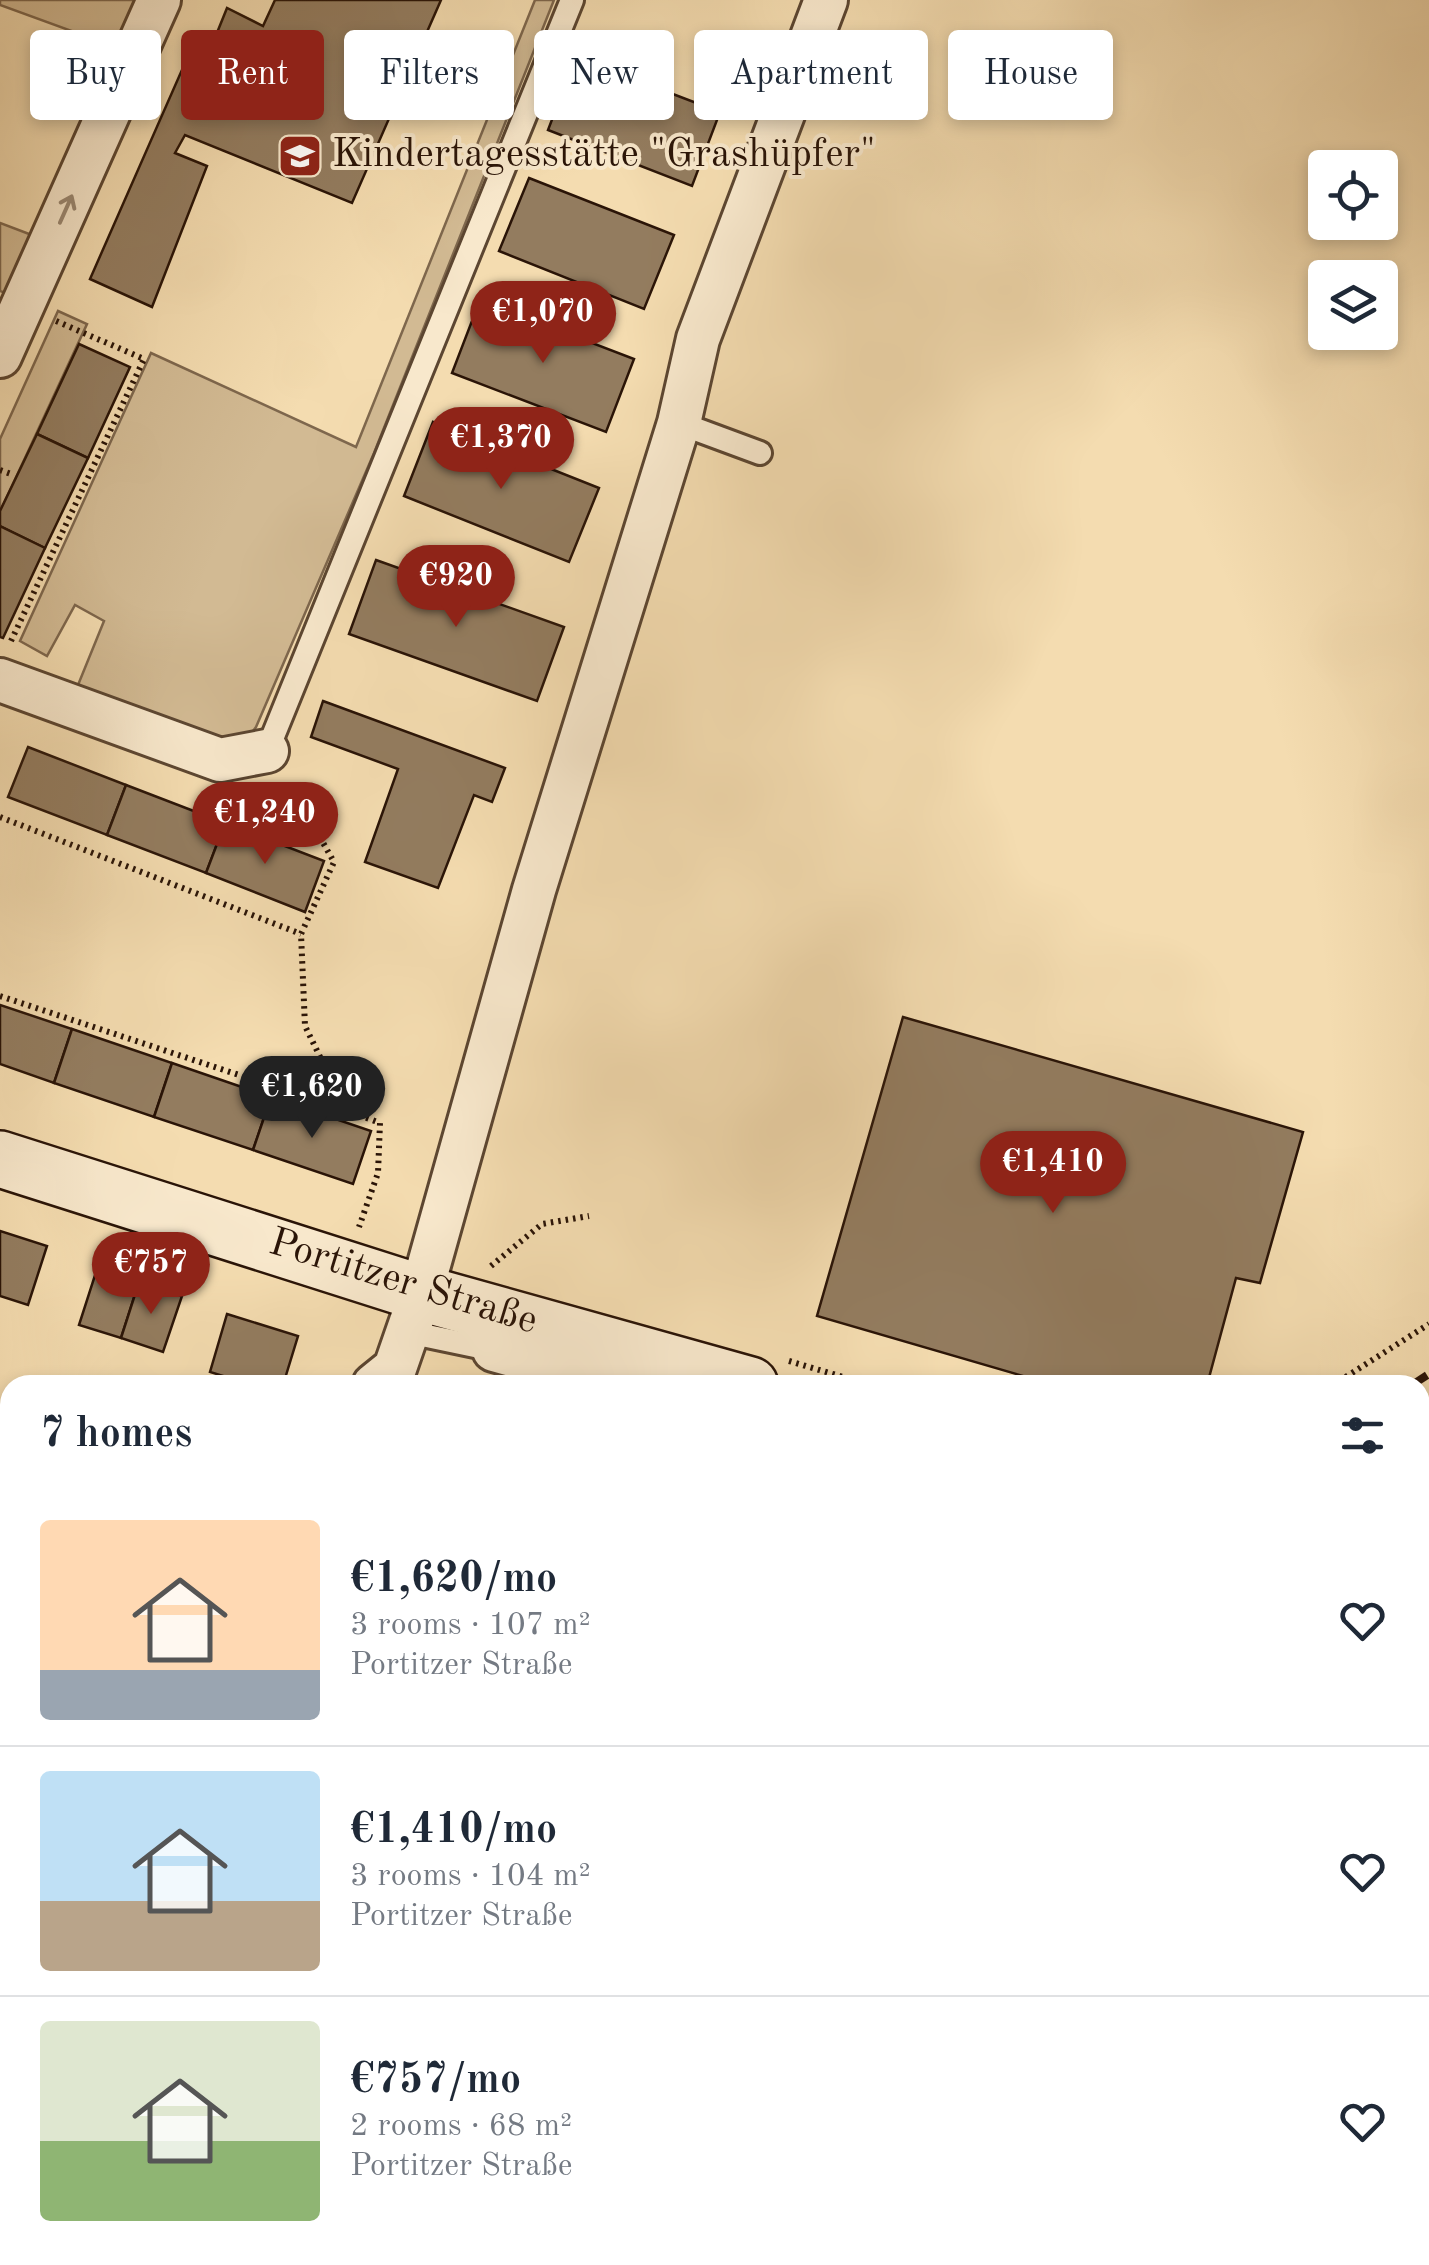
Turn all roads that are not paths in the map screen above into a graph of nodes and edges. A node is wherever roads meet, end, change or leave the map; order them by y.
1 (160, 0) edge
2 (572, 0) edge
3 (826, 0) edge
4 (0, 356) edge
5 (678, 423) junction
6 (760, 453) dead end
7 (2, 669) edge
8 (267, 750) joint
9 (0, 1159) edge
10 (414, 1313) junction
11 (494, 1350) joint
12 (386, 1375) edge
13 (585, 1375) edge
14 (703, 1375) edge

4 -> 1 street
2 - 8 lane
3 - 5 street
5 - 6 lane
5 - 10 street
7 - 8 street
9 - 10 main road, Portitzer Straße
10 - 11 lane
10 - 12 street
10 - 14 main road, Portitzer Straße
11 - 13 street

